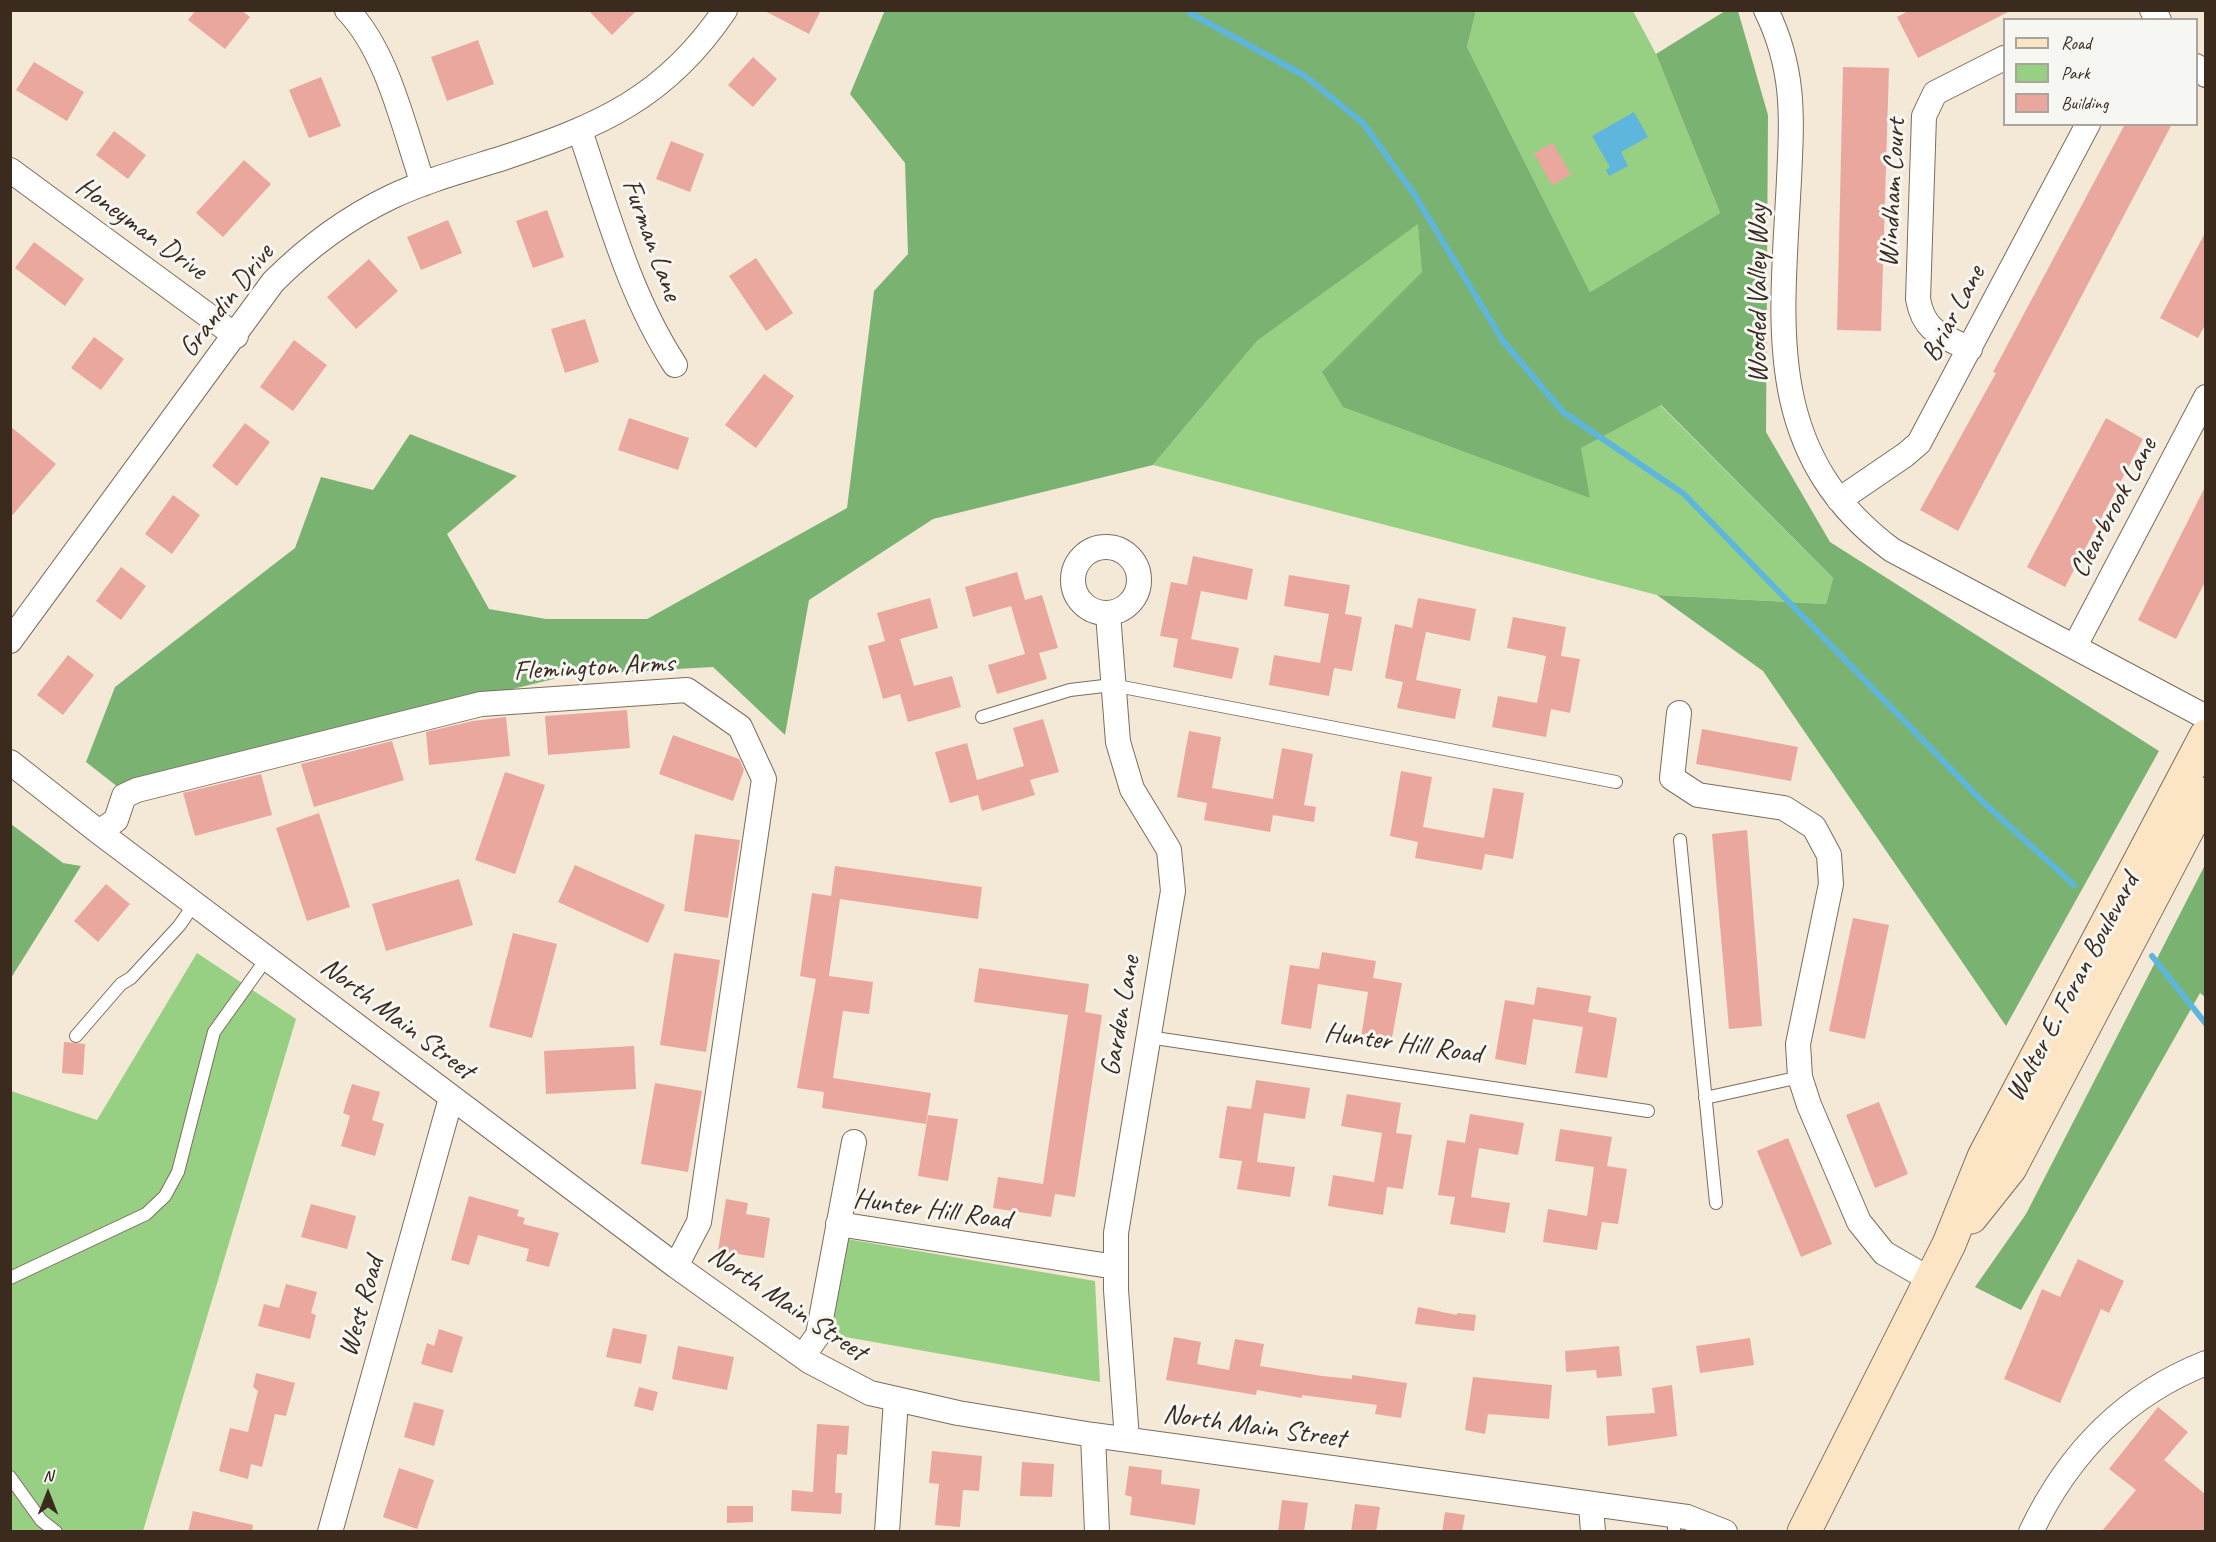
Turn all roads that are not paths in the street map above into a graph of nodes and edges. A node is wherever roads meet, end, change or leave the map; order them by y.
1 (346, 10) edge
2 (725, 10) edge
3 (1766, 10) edge
4 (2003, 59) edge
5 (2087, 126) edge
6 (580, 131) junction
7 (10, 170) edge
8 (423, 184) junction
9 (236, 336) junction
10 (1970, 349) junction
11 (675, 365) dead end
12 (2205, 397) edge
13 (1839, 500) junction
14 (1108, 614) dead end
15 (10, 641) edge
16 (2075, 646) junction
17 (1112, 685) junction
18 (1679, 713) dead end
19 (982, 717) dead end
20 (2205, 717) edge
21 (2205, 736) edge
22 (10, 762) edge
23 (1616, 782) dead end
24 (2205, 794) edge
25 (99, 832) junction
26 (1680, 840) dead end
27 (195, 903) junction
28 (267, 958) junction
29 (76, 1036) dead end
30 (1148, 1037) junction
31 (1800, 1077) junction
32 (451, 1098) junction
33 (1705, 1098) junction
34 (1648, 1111) dead end
35 (854, 1142) dead end
36 (1716, 1203) dead end
37 (838, 1224) junction
38 (1949, 1244) junction
39 (676, 1266) junction
40 (1116, 1267) junction
41 (10, 1278) edge
42 (1931, 1280) junction
43 (803, 1356) junction
44 (2205, 1363) edge
45 (896, 1400) junction
46 (1093, 1435) junction
47 (1127, 1439) junction
48 (10, 1477) edge
49 (1591, 1505) junction
50 (1674, 1524) edge
51 (56, 1532) edge
52 (330, 1532) edge
53 (887, 1532) edge
54 (1097, 1532) edge
55 (1593, 1532) edge
56 (1725, 1532) edge
57 (1804, 1532) edge
58 (2031, 1532) edge

1 - 8 street
2 - 6 street, Grandin Drive
3 - 13 street, Wooded Valley Way
4 - 10 street, Windham Court
5 - 10 street, Briar Lane
6 - 8 street, Grandin Drive
6 - 11 street, Furman Lane
7 - 9 street, Honeyman Drive
8 - 9 street, Grandin Drive
9 - 15 street, Grandin Drive
10 - 13 street, Briar Lane
12 - 16 street, Clearbrook Lane
13 - 16 street, Wooded Valley Way
14 - 17 street, Garden Lane
16 - 20 street, Wooded Valley Way
17 - 19 lane
17 - 23 lane
17 - 30 street, Garden Lane
18 - 31 street
21 - 38 street, Walter E. Foran Boulevard
22 - 25 street, North Main Street
24 - 38 street, Walter E. Foran Boulevard
25 - 27 street, North Main Street
25 - 39 street, Flemington Arms
26 - 33 lane
27 - 28 street, North Main Street
27 - 29 lane
28 - 32 street, North Main Street
28 - 41 lane
30 - 34 lane, Hunter Hill Road
30 - 40 street, Garden Lane
31 - 33 lane
31 - 42 street
32 - 39 street, North Main Street
32 - 52 street, West Road
33 - 36 lane
35 - 37 street
37 - 40 street, Hunter Hill Road
37 - 43 street, Hunter Hill Road
38 - 42 street, Walter E. Foran Boulevard
39 - 43 street, North Main Street
40 - 47 street, Garden Lane
42 - 57 street, Walter E. Foran Boulevard
43 - 45 street, North Main Street
44 - 58 street
45 - 46 street, North Main Street
45 - 53 street
46 - 47 street, North Main Street
46 - 54 street
47 - 49 street, North Main Street
48 - 51 lane
49 - 50 street, North Main Street
49 - 55 street
50 - 56 street, North Main Street

